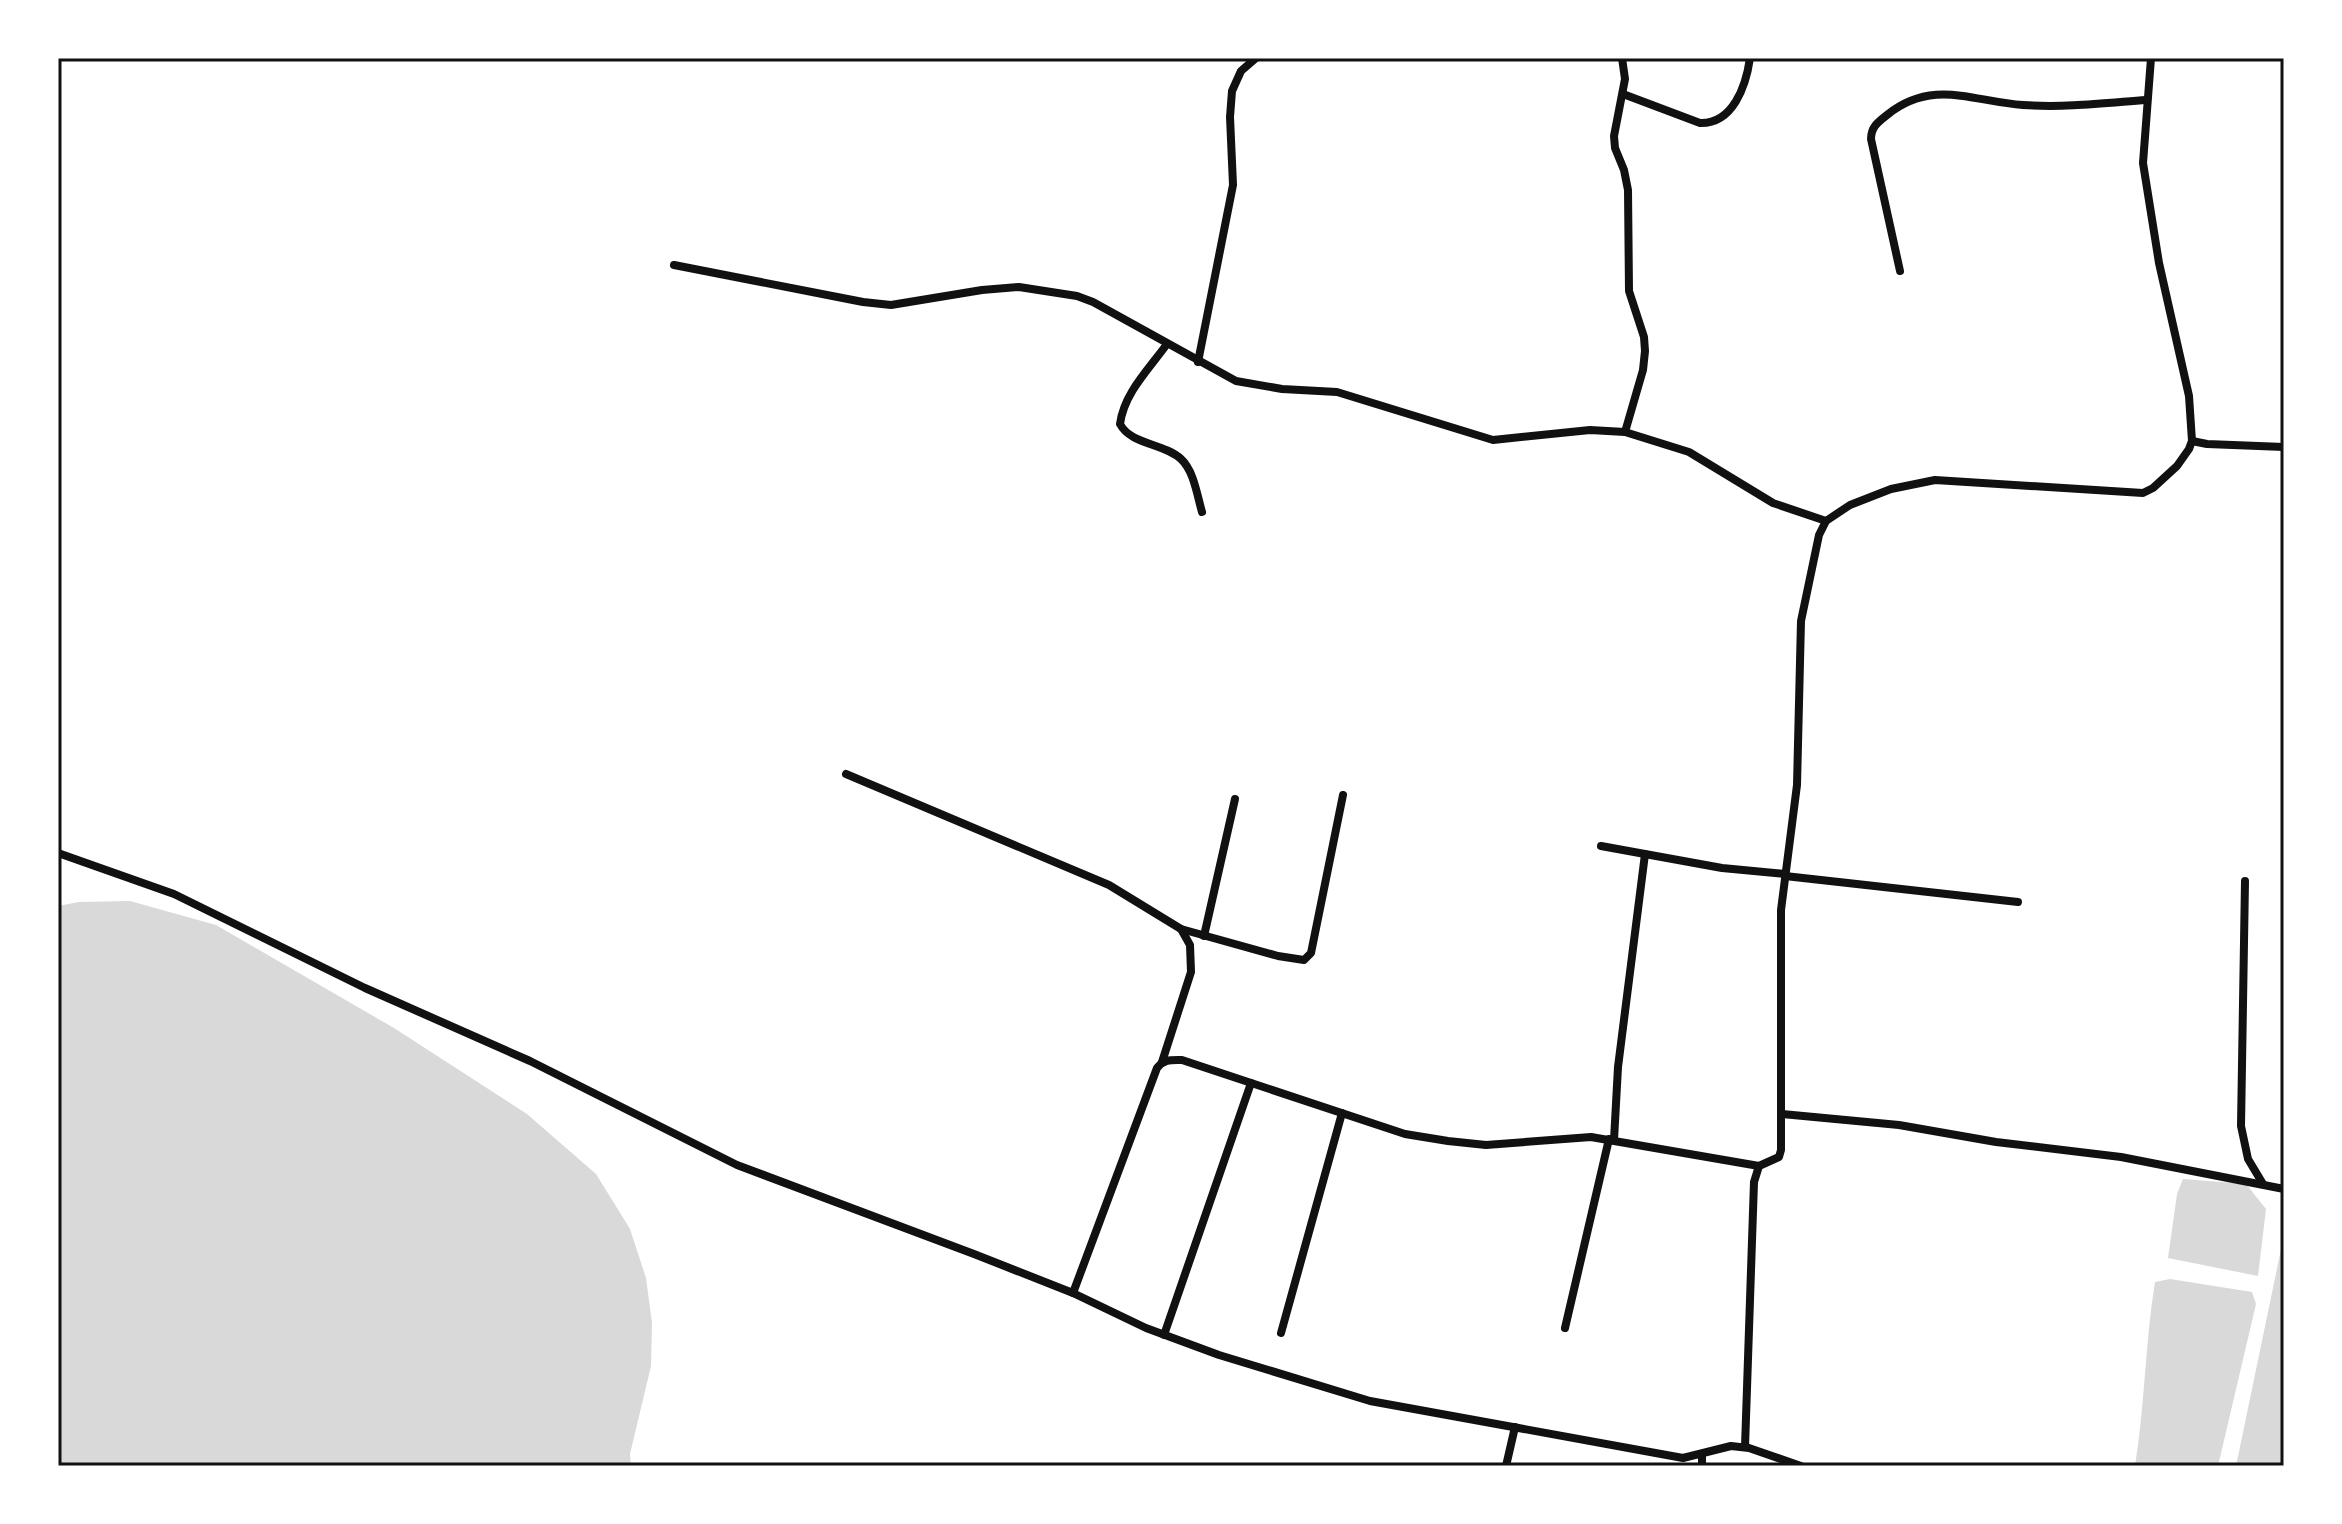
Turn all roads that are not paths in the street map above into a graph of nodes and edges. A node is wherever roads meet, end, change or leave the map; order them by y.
1 (1256, 58) edge
2 (1622, 58) edge
3 (1750, 58) edge
4 (2151, 58) edge
5 (1623, 94) junction
6 (2146, 100) junction
7 (674, 265) dead end
8 (1900, 271) dead end
9 (1167, 344) junction
10 (1198, 362) junction
11 (1625, 432) junction
12 (2192, 441) junction
13 (2284, 447) edge
14 (1202, 512) dead end
15 (1826, 521) junction
16 (846, 774) dead end
17 (1343, 795) dead end
18 (1235, 799) dead end
19 (1601, 846) dead end
20 (58, 853) edge
21 (1645, 854) junction
22 (1785, 875) junction
23 (2245, 881) dead end
24 (2018, 902) dead end
25 (1181, 929) junction
26 (1204, 936) junction
27 (1162, 1062) junction
28 (1251, 1083) junction
29 (1342, 1113) junction
30 (1782, 1114) junction
31 (1611, 1139) junction
32 (1762, 1164) junction
33 (2263, 1184) junction
34 (2284, 1189) edge
35 (1073, 1293) junction
36 (1565, 1328) dead end
37 (1281, 1333) dead end
38 (1164, 1335) junction
39 (1515, 1427) junction
40 (1745, 1447) junction
41 (1702, 1454) junction
42 (1506, 1466) edge
43 (1702, 1466) edge
44 (1801, 1466) edge

1 - 10 street
2 - 5 street
3 - 5 street
4 - 6 street
5 - 11 street
6 - 8 street
6 - 12 street
7 - 9 street
9 - 10 street
9 - 14 street
10 - 11 street
11 - 15 street
12 - 13 street
12 - 15 street
15 - 22 street
16 - 25 street
17 - 26 street
18 - 26 street
19 - 21 street
20 - 35 street
21 - 22 street
21 - 31 street
22 - 24 street
22 - 30 street
23 - 33 street
25 - 26 street
25 - 27 street
27 - 28 street
27 - 35 street
28 - 29 street
28 - 38 street
29 - 31 street
29 - 37 street
30 - 32 street
30 - 33 street
31 - 32 street
31 - 36 street
32 - 40 street
33 - 34 street
35 - 38 street
38 - 39 street
39 - 41 street
39 - 42 street
40 - 41 street
40 - 44 street
41 - 43 street

